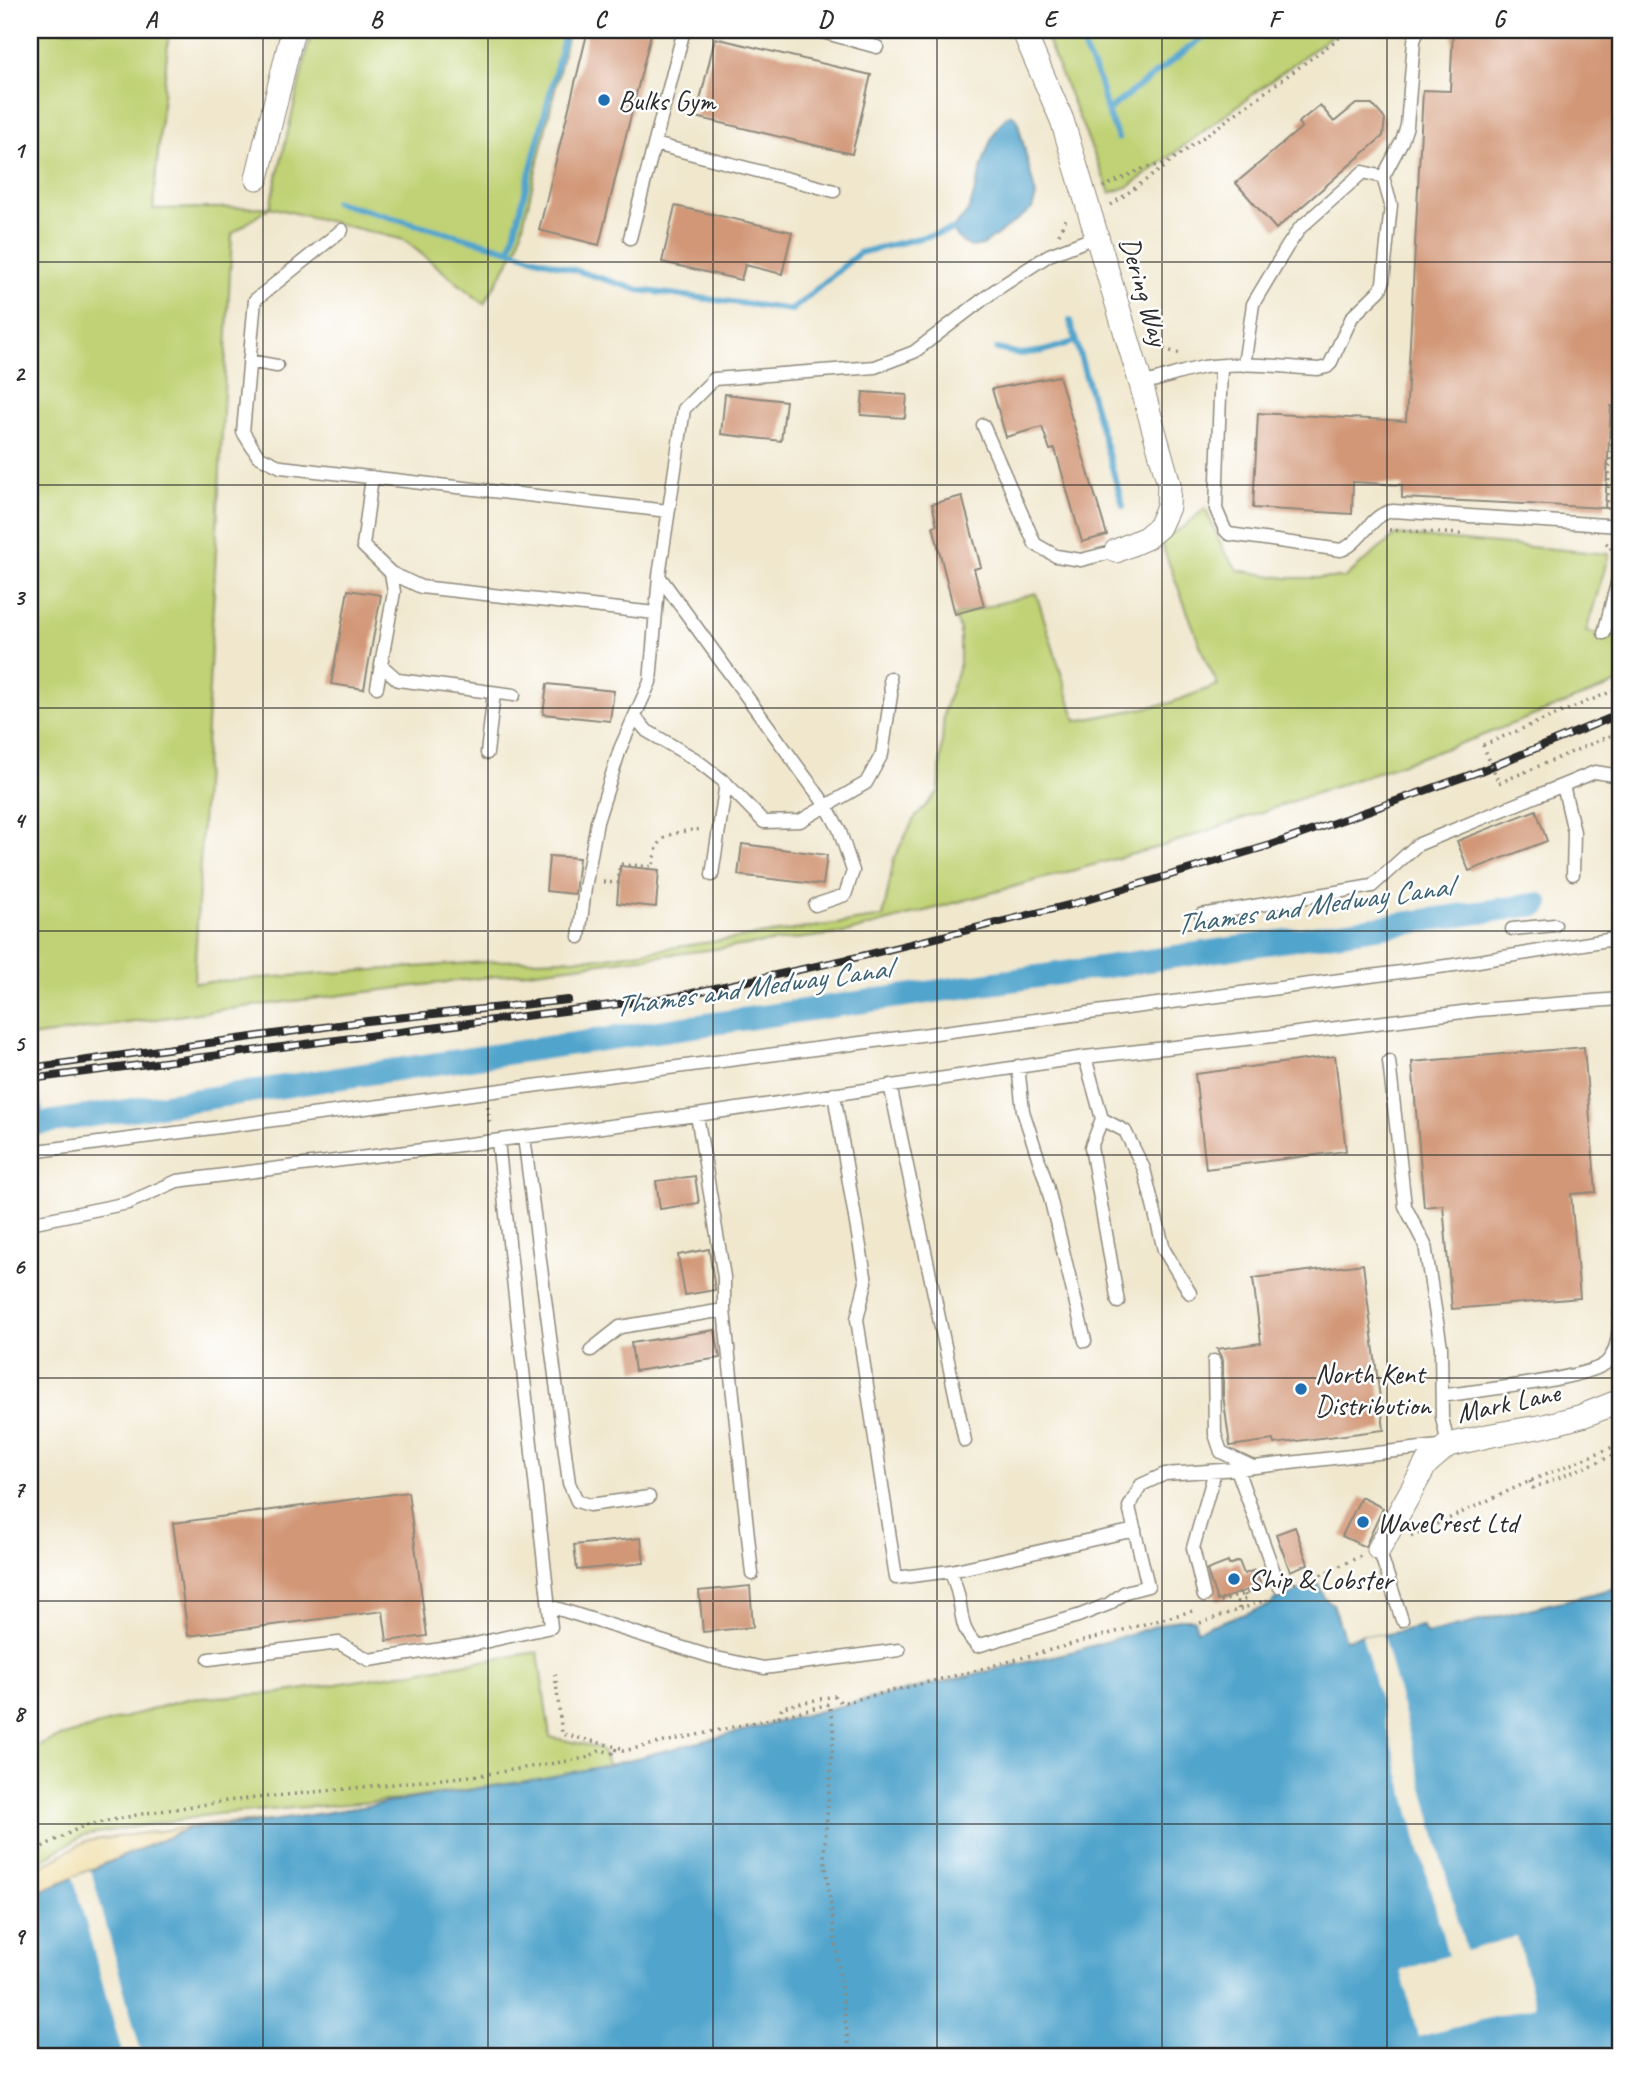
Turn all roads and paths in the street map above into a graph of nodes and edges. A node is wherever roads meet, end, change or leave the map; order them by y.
1 (293, 30) edge
2 (684, 30) edge
3 (815, 30) edge
4 (1023, 30) edge
5 (1350, 30) edge
6 (1418, 30) edge
7 (877, 47) dead end
8 (654, 144) junction
9 (1168, 163) junction
10 (1383, 177) junction
11 (257, 178) dead end
12 (834, 191) dead end
13 (1081, 204) junction
14 (342, 230) dead end
15 (1098, 236) junction
16 (630, 238) dead end
17 (1056, 239) dead end
18 (1149, 337) dead end
19 (249, 361) junction
20 (1244, 365) junction
21 (277, 366) dead end
22 (1221, 366) junction
23 (1203, 367) junction
24 (1141, 384) junction
25 (983, 425) dead end
26 (1620, 446) edge
27 (372, 477) junction
28 (668, 511) junction
29 (1614, 525) edge
30 (1385, 532) dead end
31 (1465, 534) dead end
32 (1116, 551) joint
33 (1620, 555) edge
34 (1620, 572) edge
35 (391, 573) junction
36 (659, 576) junction
37 (656, 613) junction
38 (1604, 634) dead end
39 (381, 665) junction
40 (890, 678) dead end
41 (377, 687) dead end
42 (1620, 688) edge
43 (494, 693) junction
44 (514, 695) dead end
45 (635, 717) junction
46 (1620, 734) edge
47 (487, 753) dead end
48 (1620, 776) edge
49 (726, 783) junction
50 (1563, 785) junction
51 (827, 807) junction
52 (719, 830) junction
53 (712, 874) dead end
54 (1573, 874) dead end
55 (597, 881) dead end
56 (815, 905) dead end
57 (1201, 915) dead end
58 (1555, 925) dead end
59 (1512, 929) dead end
60 (579, 937) dead end
61 (1620, 938) edge
62 (1620, 999) edge
63 (1085, 1057) junction
64 (1389, 1061) dead end
65 (1619, 1063) edge
66 (1018, 1066) junction
67 (890, 1085) junction
68 (1620, 1089) edge
69 (486, 1091) junction
70 (834, 1094) junction
71 (696, 1115) junction
72 (1102, 1119) junction
73 (524, 1137) junction
74 (495, 1142) junction
75 (30, 1152) edge
76 (30, 1227) edge
77 (1190, 1293) dead end
78 (1118, 1302) dead end
79 (724, 1310) junction
80 (1620, 1310) edge
81 (1085, 1341) dead end
82 (591, 1350) dead end
83 (1213, 1361) dead end
84 (1442, 1396) junction
85 (1620, 1401) edge
86 (965, 1441) dead end
87 (1620, 1444) edge
88 (1448, 1445) junction
89 (1620, 1453) edge
90 (1254, 1467) junction
91 (1237, 1469) junction
92 (1215, 1471) junction
93 (1530, 1481) junction
94 (649, 1497) dead end
95 (1135, 1530) junction
96 (1379, 1549) junction
97 (951, 1571) junction
98 (752, 1574) dead end
99 (1279, 1586) junction
100 (1244, 1592) junction
101 (1267, 1600) dead end
102 (1205, 1601) joint
103 (1219, 1602) dead end
104 (549, 1605) junction
105 (1239, 1609) junction
106 (1402, 1620) dead end
107 (1200, 1623) dead end
108 (899, 1650) dead end
109 (209, 1659) dead end
110 (555, 1674) dead end
111 (779, 1717) junction
112 (621, 1751) junction
113 (30, 1853) edge
114 (850, 2056) edge

1 - 11 street
2 - 8 lane
3 - 7 lane
4 - 13 street, Dering Way
5 - 9 path
6 - 10 lane
8 - 12 lane
8 - 16 lane
9 - 13 path
9 - 13 path
10 - 20 lane
10 - 20 lane
13 - 15 street, Dering Way
13 - 17 path
14 - 19 lane
15 - 24 street, Dering Way
15 - 28 lane
18 - 23 path
19 - 21 lane
19 - 27 lane
20 - 22 lane
22 - 23 lane
22 - 29 lane
23 - 24 lane
24 - 32 street, Dering Way
25 - 32 lane
26 - 29 path
27 - 28 lane
27 - 35 lane
28 - 36 lane
29 - 33 path
30 - 31 path
34 - 38 lane
35 - 37 lane
35 - 39 lane
36 - 37 lane
36 - 51 lane
37 - 45 lane
39 - 41 lane
39 - 43 lane
40 - 51 lane
42 - 46 path, bridge
43 - 44 lane
43 - 47 lane
45 - 49 lane
45 - 60 lane
48 - 50 lane
49 - 51 lane
49 - 52 lane
50 - 54 lane
50 - 57 lane
51 - 56 lane
52 - 53 lane
52 - 55 path
58 - 59 lane
61 - 69 lane
62 - 63 lane
63 - 66 lane
63 - 72 lane
64 - 84 lane
65 - 68 lane
66 - 67 lane
66 - 81 lane
67 - 70 lane
67 - 86 lane
69 - 74 path
69 - 75 lane
70 - 71 lane
70 - 97 lane
71 - 73 lane
71 - 79 lane
72 - 77 lane
72 - 78 lane
73 - 74 lane
73 - 94 lane
74 - 76 lane
74 - 104 lane
79 - 82 lane
79 - 98 lane
80 - 84 lane
83 - 90 lane
84 - 88 lane
85 - 88 street, Mark Lane
87 - 93 path
88 - 90 lane
88 - 96 street, Mark Lane
89 - 93 path
90 - 91 lane
91 - 92 lane
91 - 99 lane
92 - 95 lane
92 - 102 lane
93 - 96 path
95 - 97 lane
95 - 97 lane
96 - 99 path
96 - 106 lane
99 - 100 path
100 - 103 path
100 - 105 path
101 - 105 path
102 - 111 path
104 - 108 lane
104 - 109 lane
105 - 107 path
110 - 112 path
111 - 112 path
111 - 114 path
112 - 113 path

